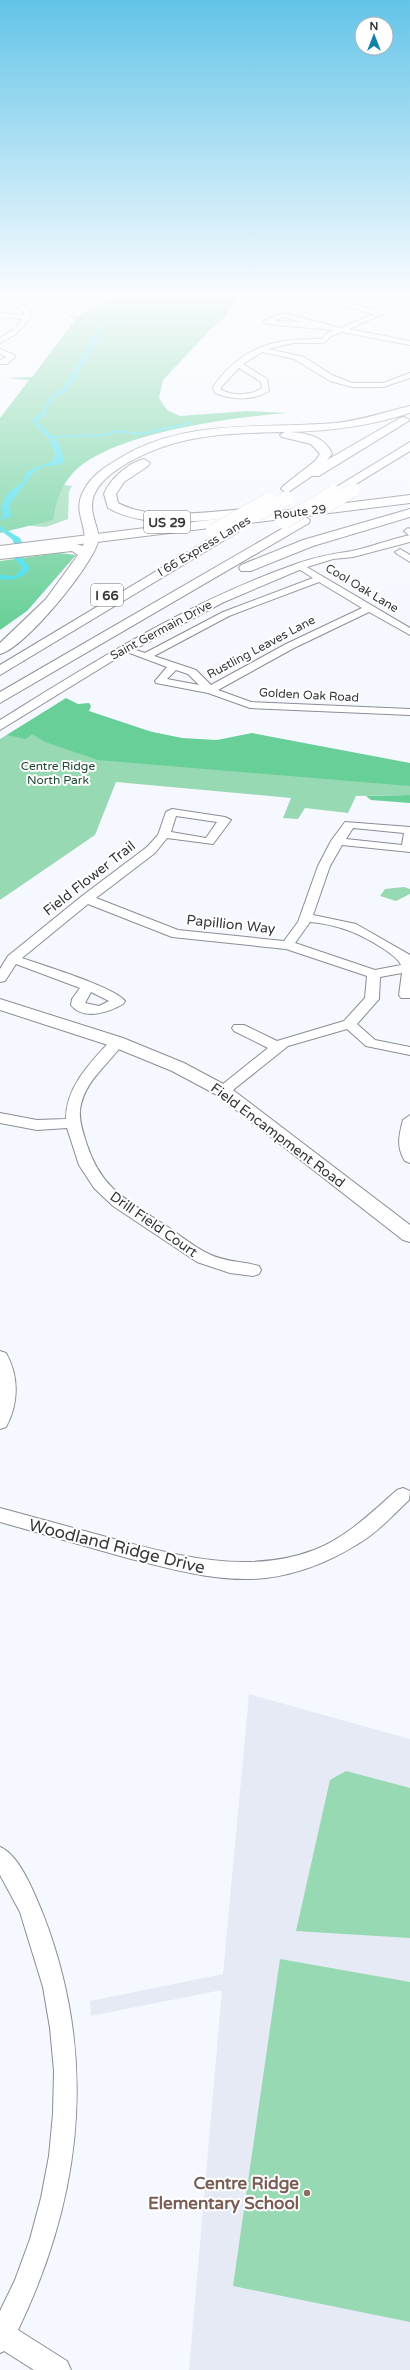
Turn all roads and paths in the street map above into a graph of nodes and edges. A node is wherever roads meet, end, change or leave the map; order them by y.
1 (410, 409) edge
2 (410, 416) edge
3 (410, 426) edge
4 (410, 446) edge
5 (410, 456) edge
6 (287, 493) junction
7 (410, 493) edge
8 (410, 499) edge
9 (244, 513) junction
10 (410, 514) edge
11 (410, 533) edge
12 (91, 535) junction
13 (0, 542) edge
14 (37, 544) junction
15 (0, 550) edge
16 (410, 550) edge
17 (0, 555) edge
18 (85, 555) junction
19 (410, 559) edge
20 (300, 566) junction
21 (320, 578) junction
22 (369, 608) junction
23 (144, 613) junction
24 (410, 632) edge
25 (124, 649) junction
26 (0, 650) edge
27 (146, 656) junction
28 (0, 659) edge
29 (175, 665) junction
30 (0, 671) edge
31 (0, 687) edge
32 (210, 690) junction
33 (0, 698) edge
34 (410, 712) edge
35 (0, 726) edge
36 (164, 834) junction
37 (337, 841) junction
38 (86, 899) junction
39 (306, 917) junction
40 (287, 945) junction
41 (6, 961) edge
42 (409, 968) edge
43 (374, 974) junction
44 (0, 978) edge
45 (88, 987) dead end
46 (406, 995) dead end
47 (0, 1004) edge
48 (349, 1024) junction
49 (239, 1028) dead end
50 (117, 1042) junction
51 (278, 1047) junction
52 (410, 1051) edge
53 (223, 1091) junction
54 (0, 1118) edge
55 (410, 1120) edge
56 (72, 1123) junction
57 (410, 1158) edge
58 (410, 1235) edge
59 (253, 1270) dead end
60 (0, 1357) edge
61 (0, 1422) edge
62 (403, 1495) dead end
63 (0, 1515) edge
64 (0, 1857) edge
65 (1, 2337) edge
66 (58, 2370) edge

1 - 12 main road
2 - 6 main road, I 66
3 - 6 main road, I 66 Express Lanes
4 - 31 main road, I 66 Express Lanes, bridge
5 - 23 main road, I 66, bridge
6 - 9 main road
6 - 28 main road, I 66, bridge
6 - 30 main road, I 66 Express Lanes, bridge
7 - 9 main road, Route 29 / US 29
8 - 12 main road, Route 29 / US 29
9 - 12 main road, Route 29 / US 29
10 - 23 main road
11 - 20 street, Saint Germain Drive
12 - 14 main road, Route 29 / US 29
12 - 18 main road
13 - 14 main road, Route 29 / US 29
14 - 15 main road, Route 29 / US 29
14 - 17 main road
14 - 18 main road
16 - 19 street
18 - 26 main road
20 - 21 street, Cool Oak Lane
20 - 25 street, Saint Germain Drive
21 - 22 street, Cool Oak Lane
21 - 27 street
22 - 24 street, Cool Oak Lane
22 - 32 street, Rustling Leaves Lane
23 - 33 main road, I 66
25 - 27 street, Golden Oak Road
25 - 35 street, Saint Germain Drive
27 - 29 street, Golden Oak Road
29 - 32 street, Golden Oak Road
29 - 32 street, Rustling Leaves Lane
32 - 34 street, Golden Oak Road
36 - 36 street, Field Flower Trail
36 - 38 street, Field Flower Trail
37 - 37 street
37 - 39 street
38 - 40 street, Papillion Way
38 - 41 street, Field Flower Trail
39 - 40 street
39 - 42 street
40 - 43 street, Papillion Way
41 - 44 street, Field Flower Trail
41 - 45 street
42 - 43 street
42 - 46 street
43 - 48 street
47 - 50 street, Field Encampment Road
48 - 51 street
48 - 52 street
49 - 51 street
50 - 53 street, Field Encampment Road
50 - 56 street, Drill Field Court
51 - 53 street
53 - 58 street, Field Encampment Road
54 - 56 street
55 - 57 street
56 - 59 street, Drill Field Court
60 - 61 street
62 - 63 street, Woodland Ridge Drive
64 - 65 street
65 - 66 street

